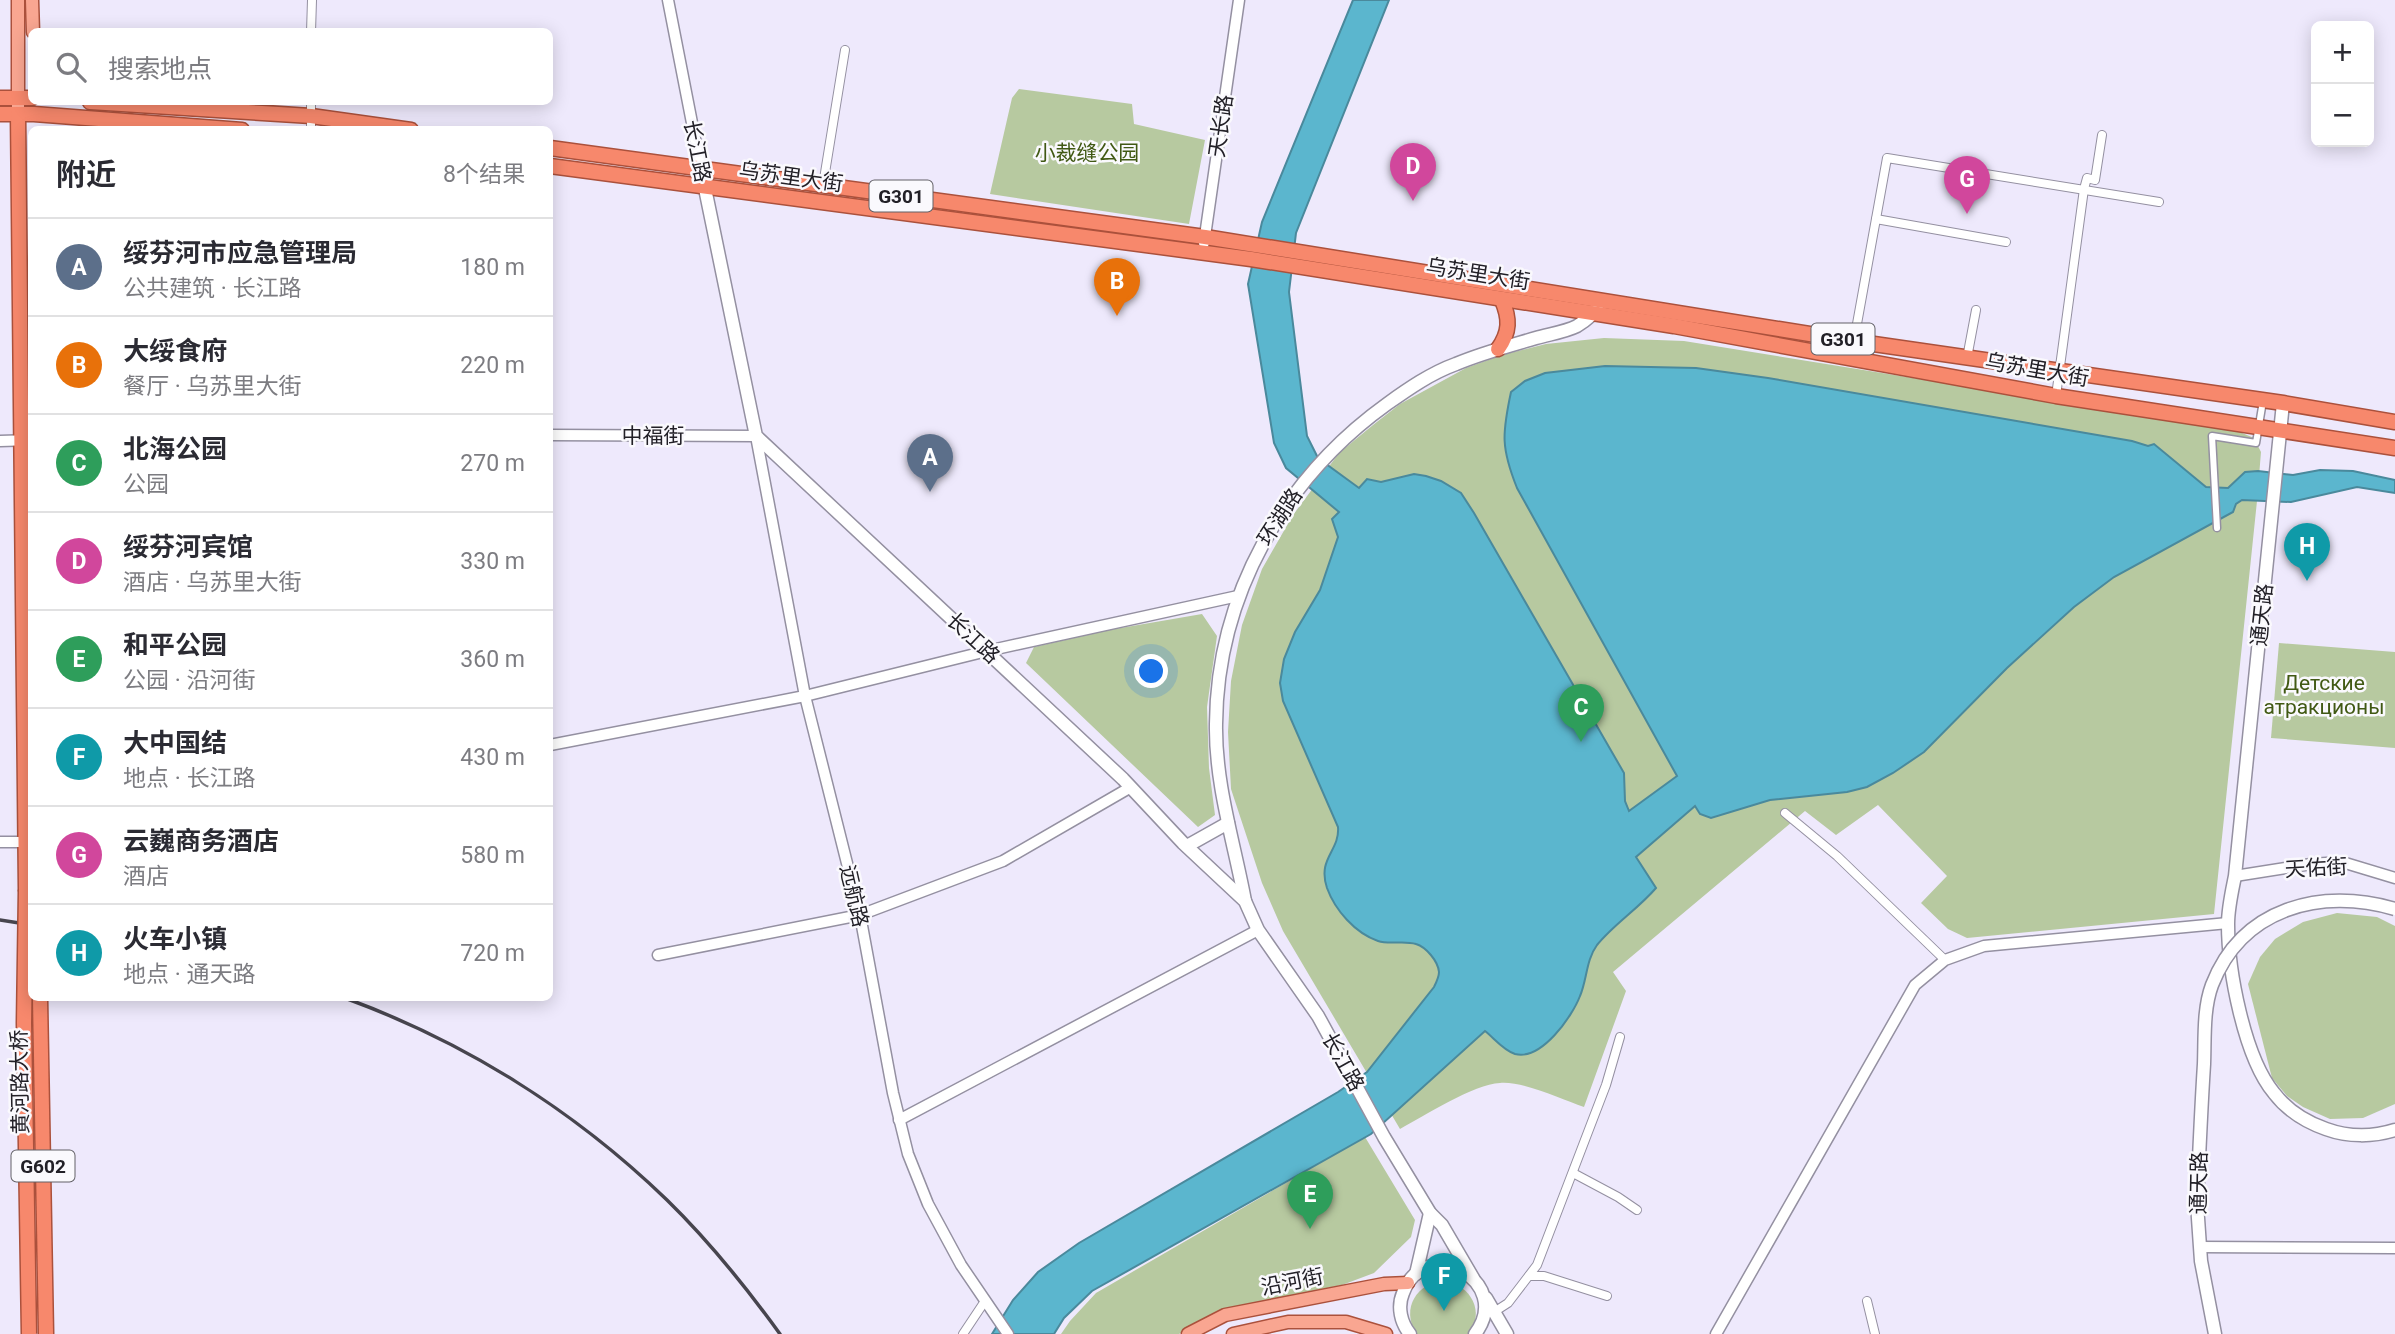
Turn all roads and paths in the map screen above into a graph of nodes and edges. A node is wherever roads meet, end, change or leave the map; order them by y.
1 (18, 0) edge
2 (32, 0) edge
3 (312, 0) edge
4 (668, 0) edge
5 (1239, 0) edge
6 (33, 28) edge
7 (311, 28) edge
8 (845, 50) dead end
9 (28, 94) edge
10 (0, 98) edge
11 (28, 103) edge
12 (28, 104) edge
13 (29, 105) edge
14 (45, 105) edge
15 (137, 105) edge
16 (0, 114) edge
17 (18, 114) junction
18 (311, 116) edge
19 (33, 126) edge
20 (210, 126) edge
21 (382, 126) edge
22 (2102, 135) dead end
23 (553, 148) edge
24 (553, 166) edge
25 (701, 169) junction
26 (704, 186) junction
27 (823, 186) junction
28 (2084, 190) junction
29 (2160, 202) dead end
30 (1875, 219) junction
31 (1205, 237) junction
32 (2006, 242) dead end
33 (1252, 252) junction
34 (1202, 253) junction
35 (1290, 258) junction
36 (1502, 300) junction
37 (1602, 300) junction
38 (1976, 310) dead end
39 (1592, 314) junction
40 (1853, 341) junction
41 (1498, 349) junction
42 (1851, 358) junction
43 (1967, 358) junction
44 (2059, 371) junction
45 (2056, 396) junction
46 (2263, 400) junction
47 (2283, 403) junction
48 (2395, 422) edge
49 (2258, 427) junction
50 (2280, 431) junction
51 (553, 435) edge
52 (756, 436) junction
53 (0, 441) edge
54 (27, 441) edge
55 (2395, 448) edge
56 (2217, 528) dead end
57 (1238, 596) junction
58 (28, 642) edge
59 (987, 651) junction
60 (804, 696) junction
61 (553, 743) edge
62 (1131, 787) junction
63 (1785, 813) dead end
64 (1228, 822) junction
65 (0, 842) edge
66 (28, 842) edge
67 (1187, 846) junction
68 (28, 858) edge
69 (2235, 876) junction
70 (2395, 877) edge
71 (1245, 901) junction
72 (2395, 909) edge
73 (860, 915) junction
74 (2228, 923) junction
75 (1258, 930) junction
76 (658, 955) dead end
77 (1945, 960) junction
78 (40, 1001) edge
79 (1620, 1037) dead end
80 (900, 1120) junction
81 (2395, 1130) edge
82 (1573, 1173) junction
83 (1637, 1210) dead end
84 (1430, 1213) junction
85 (2200, 1247) junction
86 (2395, 1248) edge
87 (1529, 1276) junction
88 (1412, 1278) junction
89 (1473, 1278) junction
90 (1482, 1292) junction
91 (1606, 1296) dead end
92 (985, 1301) junction
93 (1867, 1301) dead end
94 (1494, 1312) junction
95 (29, 1334) edge
96 (46, 1334) edge
97 (963, 1334) edge
98 (1008, 1334) edge
99 (1188, 1334) edge
100 (1233, 1334) edge
101 (1386, 1334) edge
102 (1410, 1334) edge
103 (1475, 1334) edge
104 (1507, 1334) edge
105 (1716, 1334) edge
106 (1875, 1334) edge
107 (2215, 1334) edge

1 - 9 main road
2 - 6 main road
3 - 7 street
4 - 25 street, 长江路
5 - 31 street, 天长路
8 - 27 street
10 - 11 highway
12 - 17 highway
13 - 19 highway
14 - 20 highway
15 - 18 highway
16 - 17 highway
17 - 54 highway, G602
18 - 21 highway
22 - 28 street
23 - 25 highway, 乌苏里大街 / G301
24 - 26 highway, 乌苏里大街 / G301
25 - 26 main road, 长江路
25 - 27 highway, 乌苏里大街 / G301
26 - 34 highway, 乌苏里大街 / G301
26 - 52 main road, 长江路
27 - 31 highway, 乌苏里大街 / G301
28 - 29 street
28 - 30 street
28 - 44 street
30 - 32 street
30 - 40 street
31 - 33 highway, 乌苏里大街 / G301
31 - 34 street, 天长路
33 - 34 highway, 乌苏里大街 / G301
33 - 35 highway, 乌苏里大街 / G301
35 - 36 highway, 乌苏里大街 / G301
35 - 37 highway, 乌苏里大街 / G301
36 - 39 highway, 乌苏里大街 / G301
36 - 41 highway
37 - 39 main road, 环湖路
37 - 40 highway, 乌苏里大街 / G301
38 - 43 street
39 - 41 main road, 环湖路
39 - 42 highway, 乌苏里大街 / G301
40 - 42 street
40 - 43 highway, 乌苏里大街 / G301
41 - 57 main road, 环湖路
42 - 45 highway, 乌苏里大街 / G301
43 - 44 highway, 乌苏里大街 / G301
44 - 45 street
44 - 46 highway, 乌苏里大街 / G301
45 - 49 highway, 乌苏里大街 / G301
46 - 47 highway, 乌苏里大街 / G301
46 - 49 street
47 - 48 highway, 乌苏里大街 / G301
47 - 50 main road, 通天路
49 - 50 highway, 乌苏里大街 / G301
49 - 56 street
50 - 55 highway, 乌苏里大街 / G301
50 - 69 main road, 通天路
51 - 52 street, 中福街
52 - 59 main road, 长江路
52 - 60 street, 远航路
53 - 54 street
54 - 58 highway, G602
57 - 59 street
57 - 64 main road, 环湖路
59 - 60 street
59 - 62 main road, 长江路
60 - 61 street
60 - 73 street, 远航路
62 - 67 main road, 长江路
62 - 73 street
63 - 77 street
64 - 67 main road
64 - 71 main road, 环湖路
65 - 66 street
67 - 71 main road, 长江路
68 - 95 highway, 黄河路大桥 / G602, bridge
69 - 70 street, 天佑街
69 - 74 main road, 通天路
71 - 75 main road, 长江路
72 - 85 main road, 通天路, bridge
73 - 76 street
73 - 80 street, 远航路
74 - 77 street
74 - 81 main road, 通天路
75 - 80 street
75 - 84 main road, 长江路
77 - 105 street
78 - 96 highway, 黄河路大桥 / G602
79 - 82 street
80 - 92 street, 远航路
82 - 83 street
82 - 87 street
84 - 88 main road
84 - 89 main road, 长江路
85 - 86 street
85 - 107 main road, 通天路
87 - 91 street
87 - 94 street
88 - 89 main road
88 - 99 main road, 沿河街
88 - 102 main road
89 - 90 main road, 长江路
90 - 94 main road, 长江路
90 - 103 main road
92 - 97 street
92 - 98 street, 远航路
93 - 106 street
94 - 104 main road, 长江路
100 - 101 main road, 沿河街

